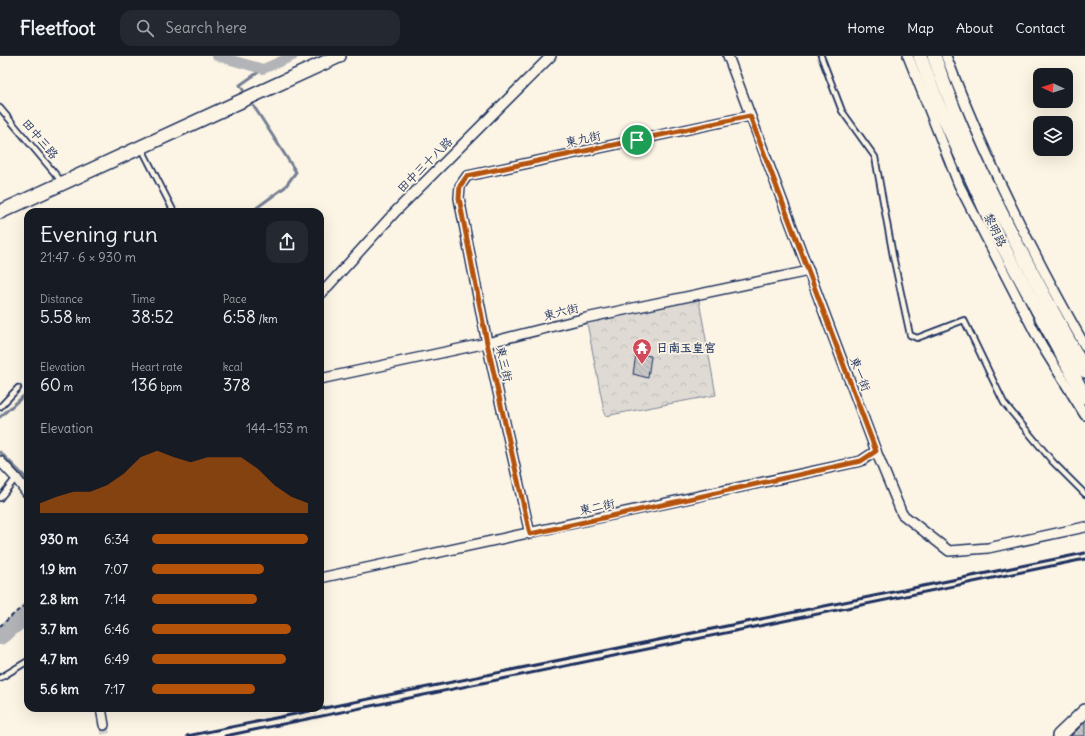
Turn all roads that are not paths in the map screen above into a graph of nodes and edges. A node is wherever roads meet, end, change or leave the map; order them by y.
1 (339, 56) edge
2 (551, 56) edge
3 (728, 56) edge
4 (821, 56) edge
5 (908, 56) edge
6 (920, 56) edge
7 (934, 56) edge
8 (946, 56) edge
9 (0, 108) edge
10 (750, 116) junction
11 (141, 147) junction
12 (63, 183) junction
13 (1005, 192) junction
14 (459, 198) joint
15 (172, 208) edge
16 (0, 212) edge
17 (994, 240) junction
18 (1017, 245) junction
19 (809, 271) junction
20 (324, 291) edge
21 (487, 343) junction
22 (1085, 346) edge
23 (1085, 371) edge
24 (324, 378) edge
25 (18, 388) dead end
26 (1085, 397) edge
27 (0, 407) edge
28 (1085, 415) edge
29 (876, 451) junction
30 (0, 462) edge
31 (16, 478) junction
32 (24, 489) edge
33 (1085, 494) edge
34 (0, 498) edge
35 (1085, 526) edge
36 (530, 534) junction
37 (324, 577) edge
38 (24, 663) edge
39 (0, 678) edge
40 (1085, 711) edge
41 (101, 712) edge
42 (104, 725) tunnel mouth
43 (1059, 736) edge

1 - 11 street
2 - 20 street, 田中三十八路
3 - 10 street, 東一街
4 - 33 lane
5 - 17 street
6 - 17 street, 黎明路
7 - 18 street, 黎明路
8 - 13 street
9 - 12 lane, 田中三路
10 - 14 street, 東九街
10 - 19 street, 東一街
11 - 12 street
11 - 15 lane
12 - 16 street
13 - 18 street
13 - 22 street
14 - 21 street, 東三街
17 - 26 street, 黎明路
17 - 28 street
18 - 23 street, 黎明路
19 - 21 street, 東六街
19 - 29 street, 東一街
21 - 24 street, 東六街
21 - 36 street, 東三街
25 - 27 lane
29 - 35 street, 東一街
29 - 36 street, 東二街
30 - 31 street
31 - 32 street
31 - 34 lane
36 - 37 street, 東二街
38 - 39 lane
40 - 43 street
41 - 42 street

